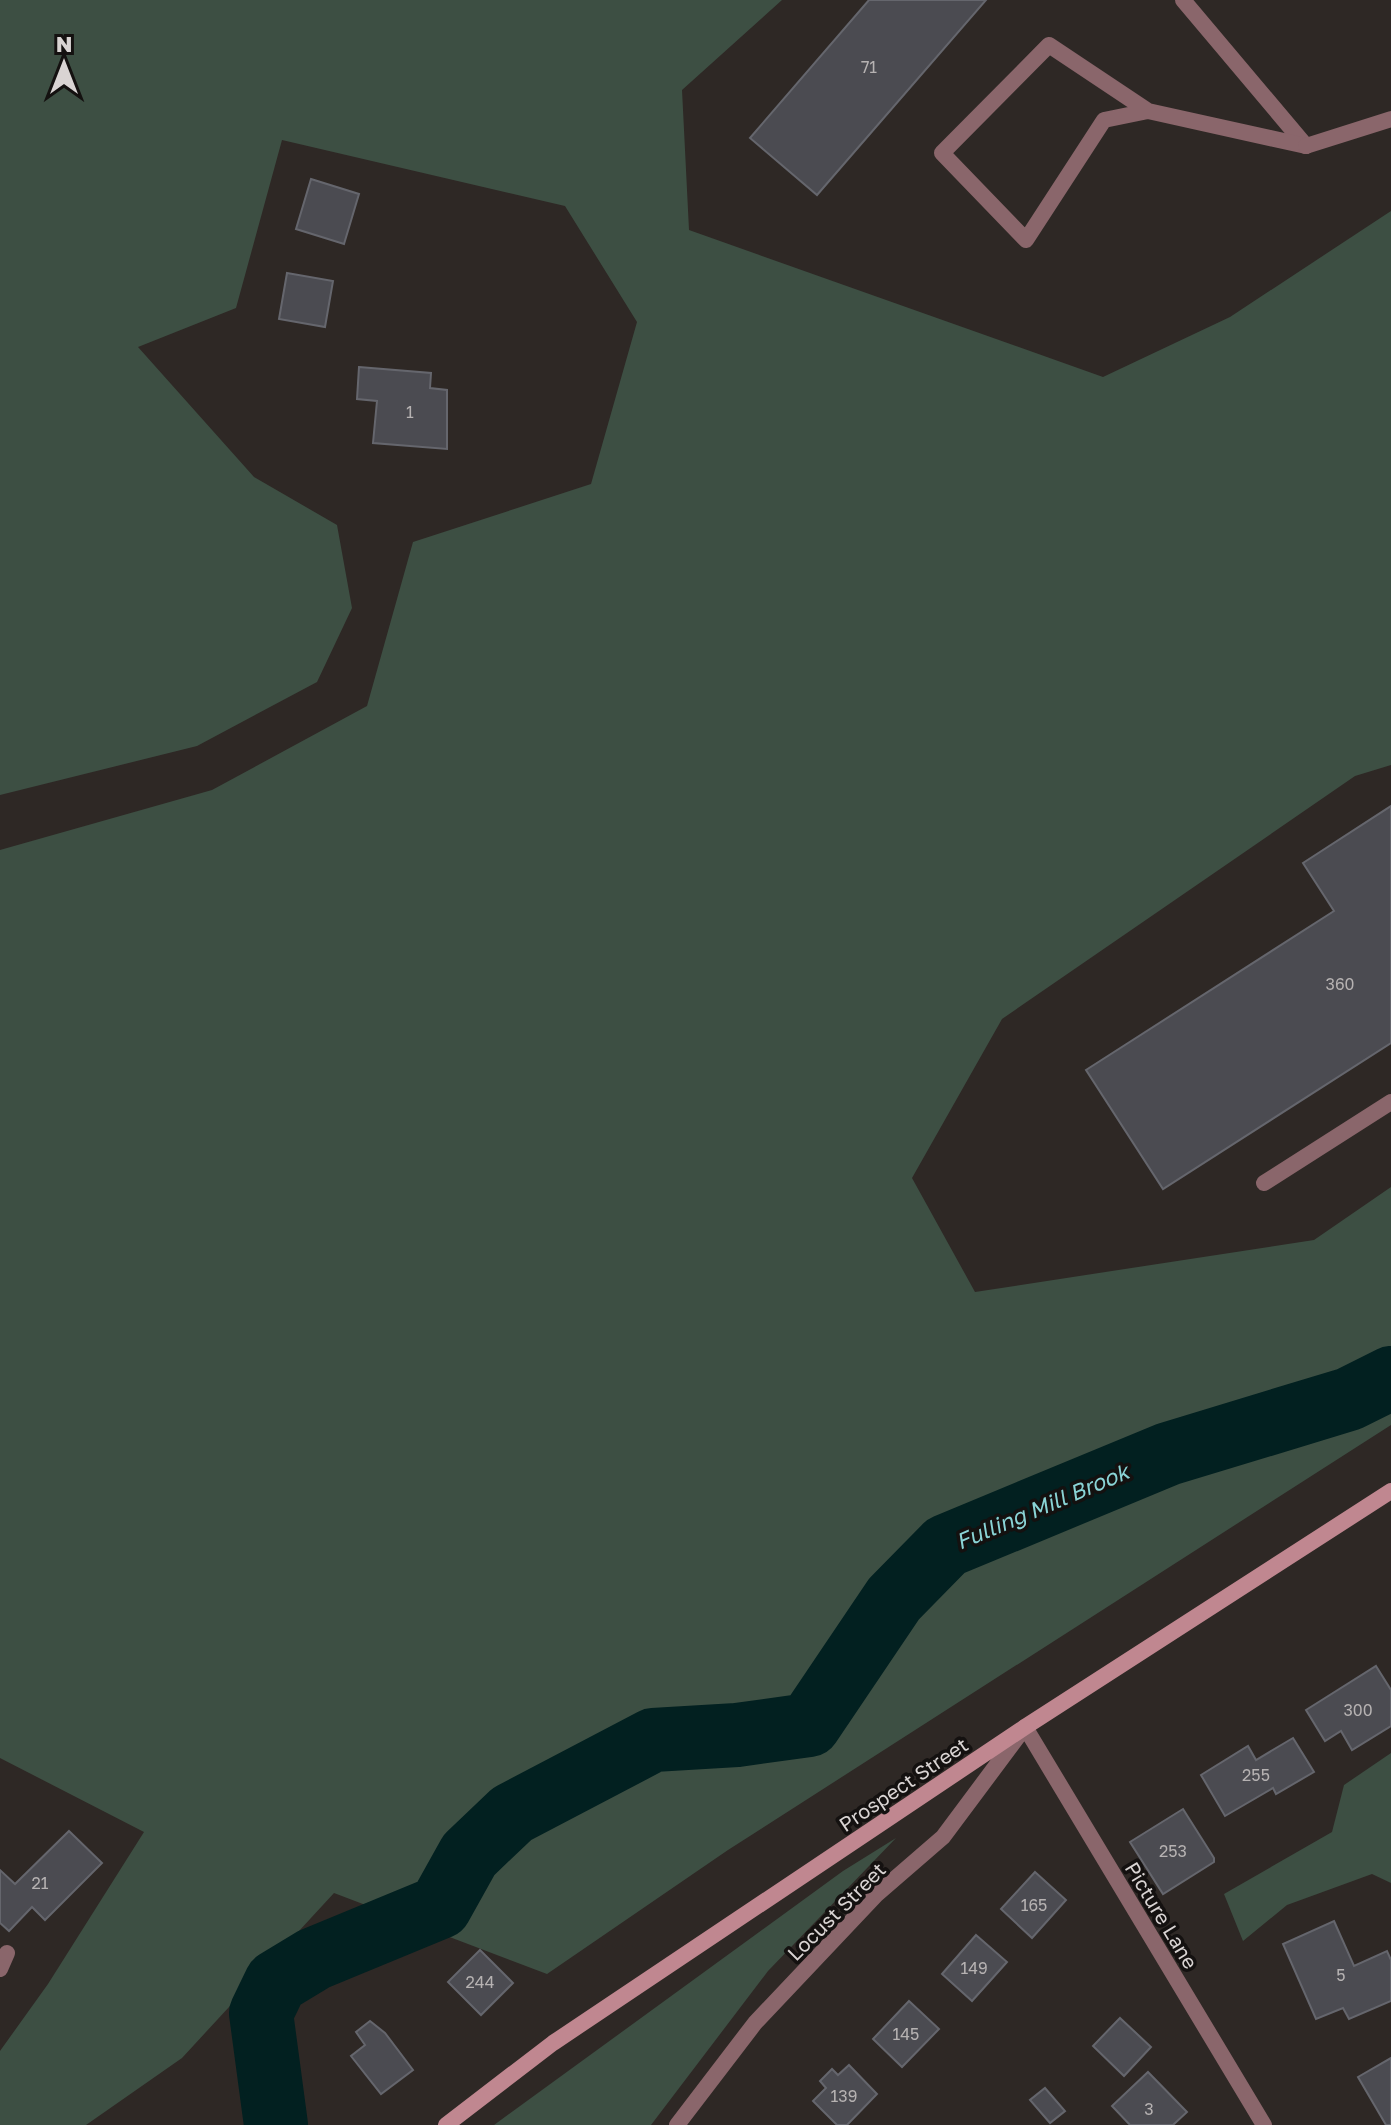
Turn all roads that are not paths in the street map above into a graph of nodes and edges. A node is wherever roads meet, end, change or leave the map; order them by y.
1 (1183, 0) edge
2 (1148, 111) junction
3 (1391, 119) edge
4 (1306, 146) junction
5 (1391, 1102) edge
6 (1264, 1183) dead end
7 (1391, 1491) edge
8 (1025, 1727) junction
9 (446, 2125) edge
10 (677, 2125) edge
11 (1264, 2125) edge

1 - 4 street
2 - 2 street
2 - 4 street
3 - 4 street
5 - 6 street
7 - 8 main road, Prospect Street
8 - 9 main road, Prospect Street
8 - 10 street, Locust Street
8 - 11 street, Picture Lane

